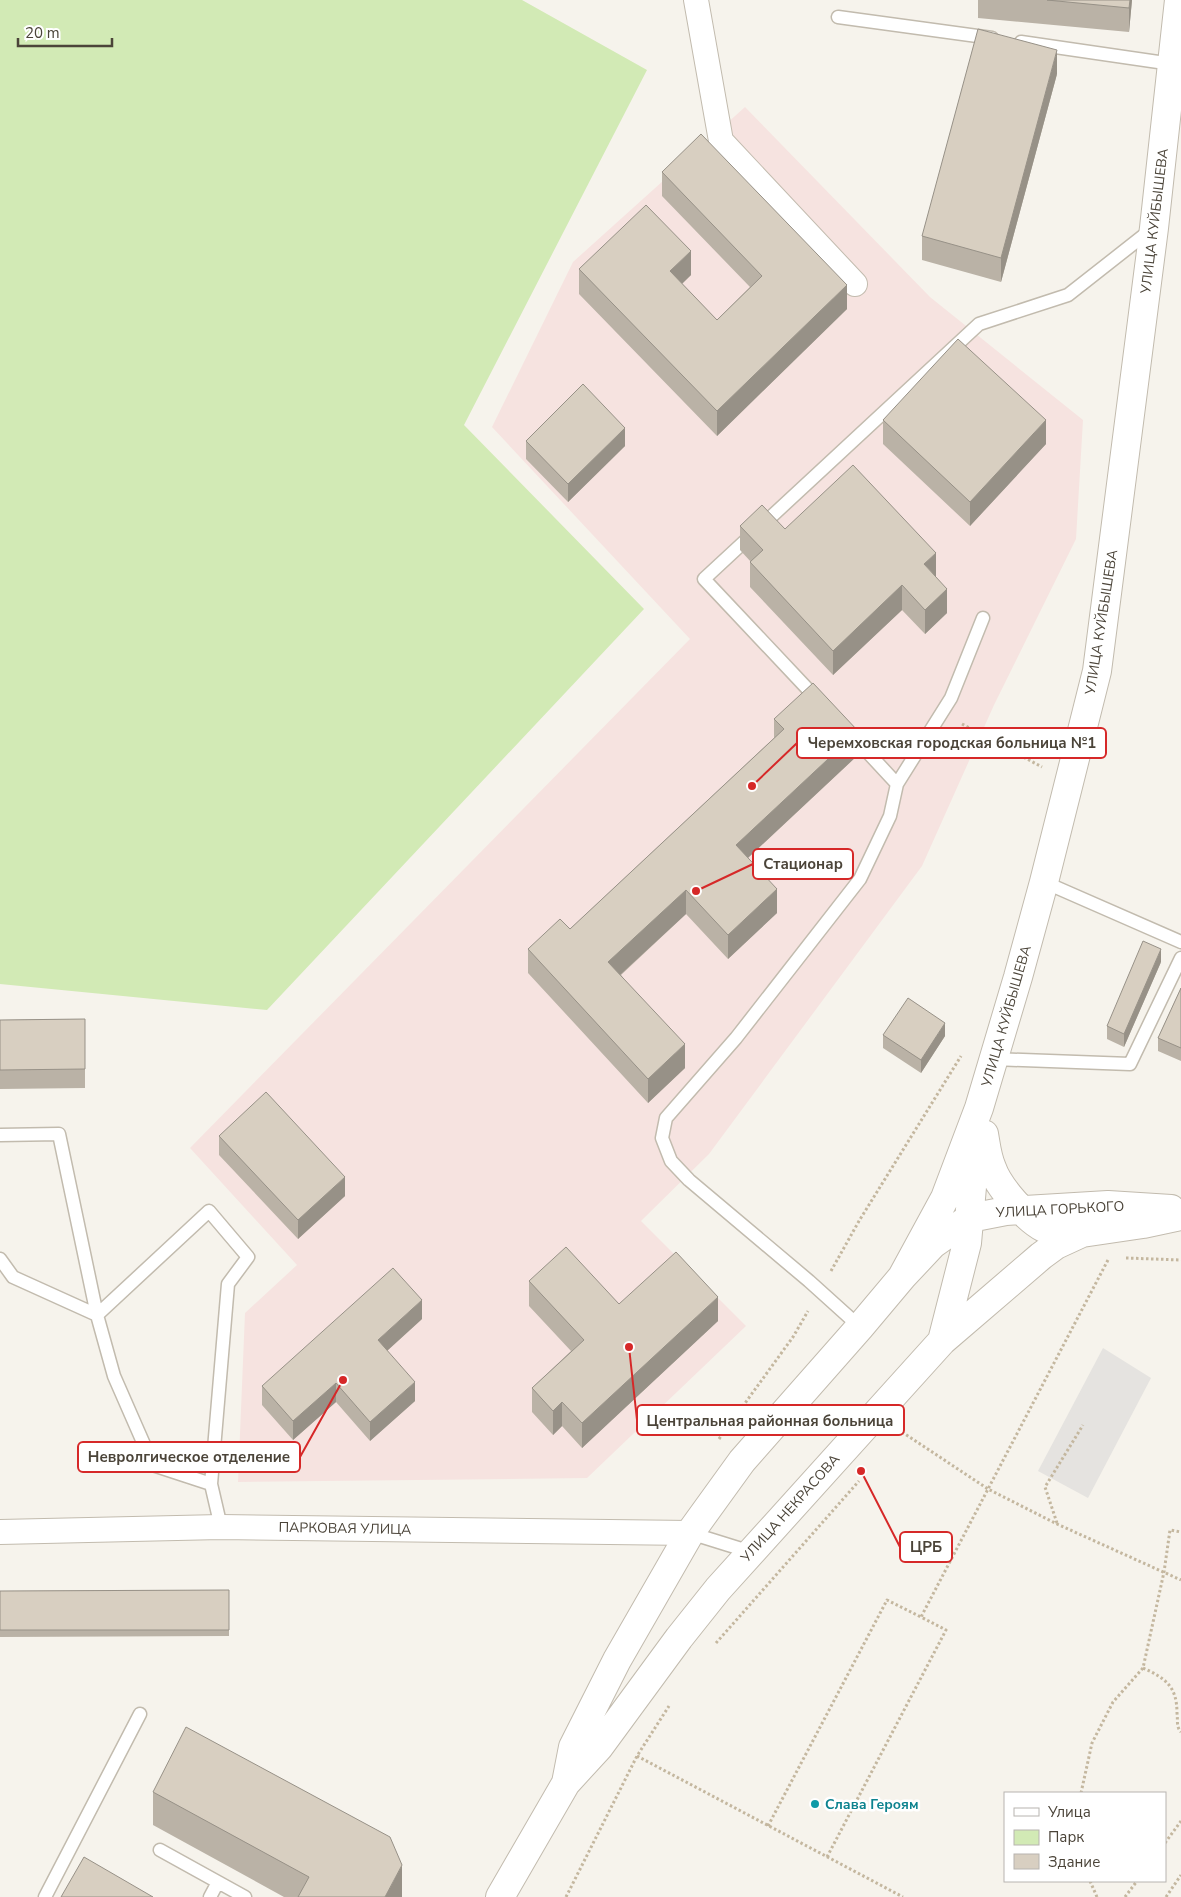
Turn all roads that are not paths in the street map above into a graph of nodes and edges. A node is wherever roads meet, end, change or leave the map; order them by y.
1 (696, 0) edge
2 (1179, 0) edge
3 (838, 17) dead end
4 (1172, 64) junction
5 (1154, 228) junction
6 (855, 284) dead end
7 (983, 618) dead end
8 (824, 706) edge
9 (837, 720) edge
10 (897, 784) junction
11 (1044, 882) junction
12 (1181, 942) edge
13 (1181, 958) edge
14 (994, 1060) junction
15 (979, 1108) junction
16 (0, 1135) edge
17 (1181, 1210) edge
18 (1023, 1211) junction
19 (1181, 1216) edge
20 (970, 1218) junction
21 (1082, 1233) junction
22 (0, 1259) edge
23 (902, 1277) junction
24 (97, 1315) junction
25 (860, 1327) junction
26 (942, 1341) junction
27 (211, 1484) junction
28 (221, 1527) junction
29 (0, 1532) edge
30 (690, 1533) junction
31 (751, 1552) junction
32 (140, 1714) dead end
33 (566, 1783) junction
34 (160, 1850) dead end
35 (218, 1882) junction
36 (45, 1897) edge
37 (210, 1897) edge
38 (246, 1897) edge
39 (500, 1897) edge

1 - 6 street
2 - 4 street, УЛИЦА КУЙБЫШЕВА
3 - 4 lane
4 - 5 street, УЛИЦА КУЙБЫШЕВА
5 - 8 lane
5 - 11 street, УЛИЦА КУЙБЫШЕВА
7 - 10 lane
9 - 10 lane
10 - 25 lane
11 - 12 lane
11 - 14 street, УЛИЦА КУЙБЫШЕВА
13 - 14 lane
14 - 15 street, УЛИЦА КУЙБЫШЕВА
15 - 18 street
15 - 20 street
15 - 23 street, УЛИЦА КУЙБЫШЕВА
16 - 24 lane
17 - 18 street, УЛИЦА ГОРЬКОГО
18 - 20 street, УЛИЦА ГОРЬКОГО
18 - 21 street
19 - 21 street, УЛИЦА НЕКРАСОВА
20 - 23 street, УЛИЦА ГОРЬКОГО
20 - 26 street
21 - 26 street, УЛИЦА НЕКРАСОВА
22 - 24 lane
23 - 25 street, УЛИЦА НЕКРАСОВА
24 - 27 lane
24 - 27 lane
25 - 30 street, УЛИЦА НЕКРАСОВА
26 - 31 street, УЛИЦА НЕКРАСОВА
27 - 28 lane
28 - 29 street, ПАРКОВАЯ УЛИЦА
28 - 30 street, ПАРКОВАЯ УЛИЦА
30 - 31 lane
30 - 33 street, УЛИЦА НЕКРАСОВА
31 - 33 street, УЛИЦА НЕКРАСОВА
32 - 36 lane
33 - 39 street, УЛИЦА НЕКРАСОВА
34 - 35 lane
35 - 37 lane
35 - 38 lane

